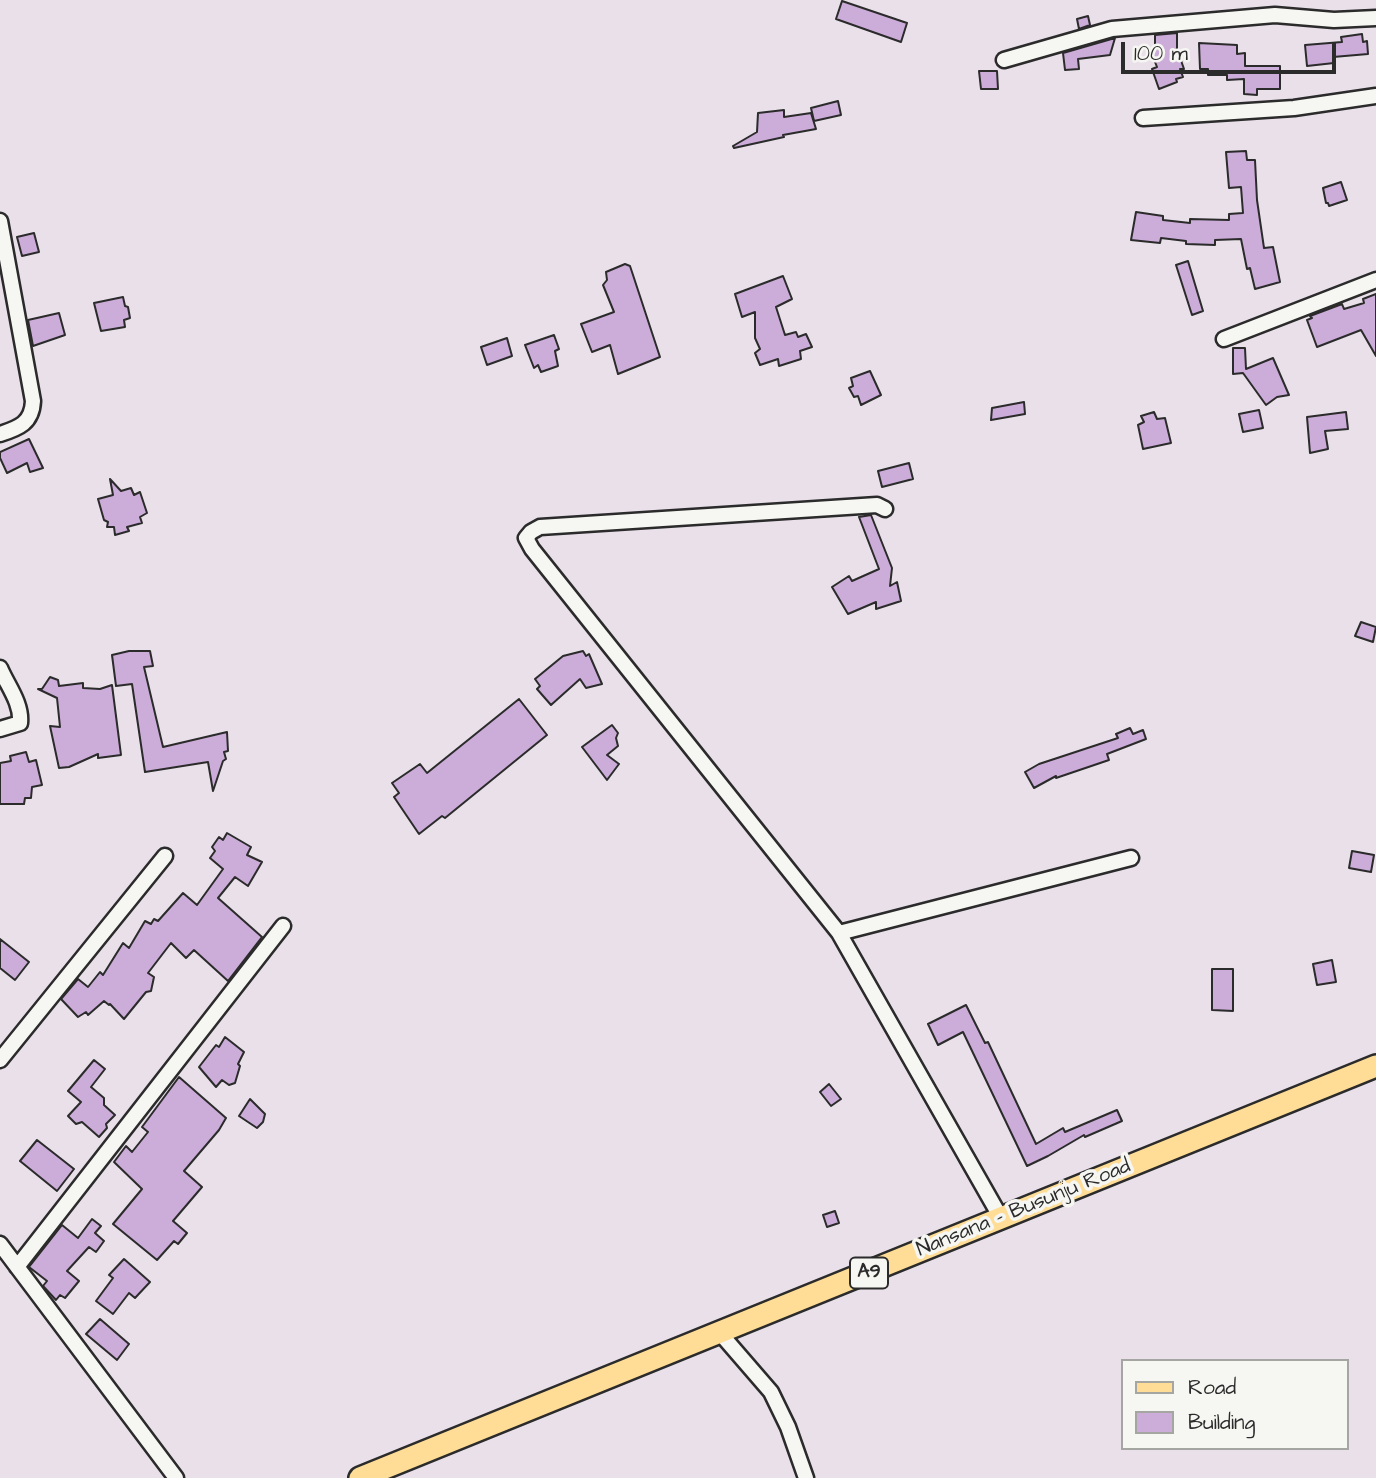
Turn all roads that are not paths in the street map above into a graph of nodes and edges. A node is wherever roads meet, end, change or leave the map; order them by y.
1 (1376, 18) edge
2 (1004, 60) dead end
3 (1376, 96) edge
4 (1143, 118) dead end
5 (0, 222) edge
6 (1376, 280) edge
7 (1224, 339) dead end
8 (0, 434) edge
9 (885, 509) dead end
10 (0, 667) edge
11 (0, 729) edge
12 (166, 856) dead end
13 (1131, 858) dead end
14 (284, 926) dead end
15 (839, 933) junction
16 (0, 1060) edge
17 (1376, 1066) edge
18 (1001, 1219) junction
19 (0, 1244) edge
20 (17, 1267) junction
21 (720, 1334) junction
22 (176, 1478) edge
23 (360, 1478) edge
24 (806, 1478) edge

1 - 2 street
3 - 4 street
5 - 8 street
6 - 7 street
9 - 15 street
10 - 11 street
12 - 16 street
13 - 15 street
14 - 20 street
15 - 18 street
17 - 18 main road, Nansana - Busunju Road / A9
18 - 21 main road, Nansana - Busunju Road / A9
19 - 20 street
20 - 22 street
21 - 23 main road, Nansana - Busunju Road / A9
21 - 24 street

